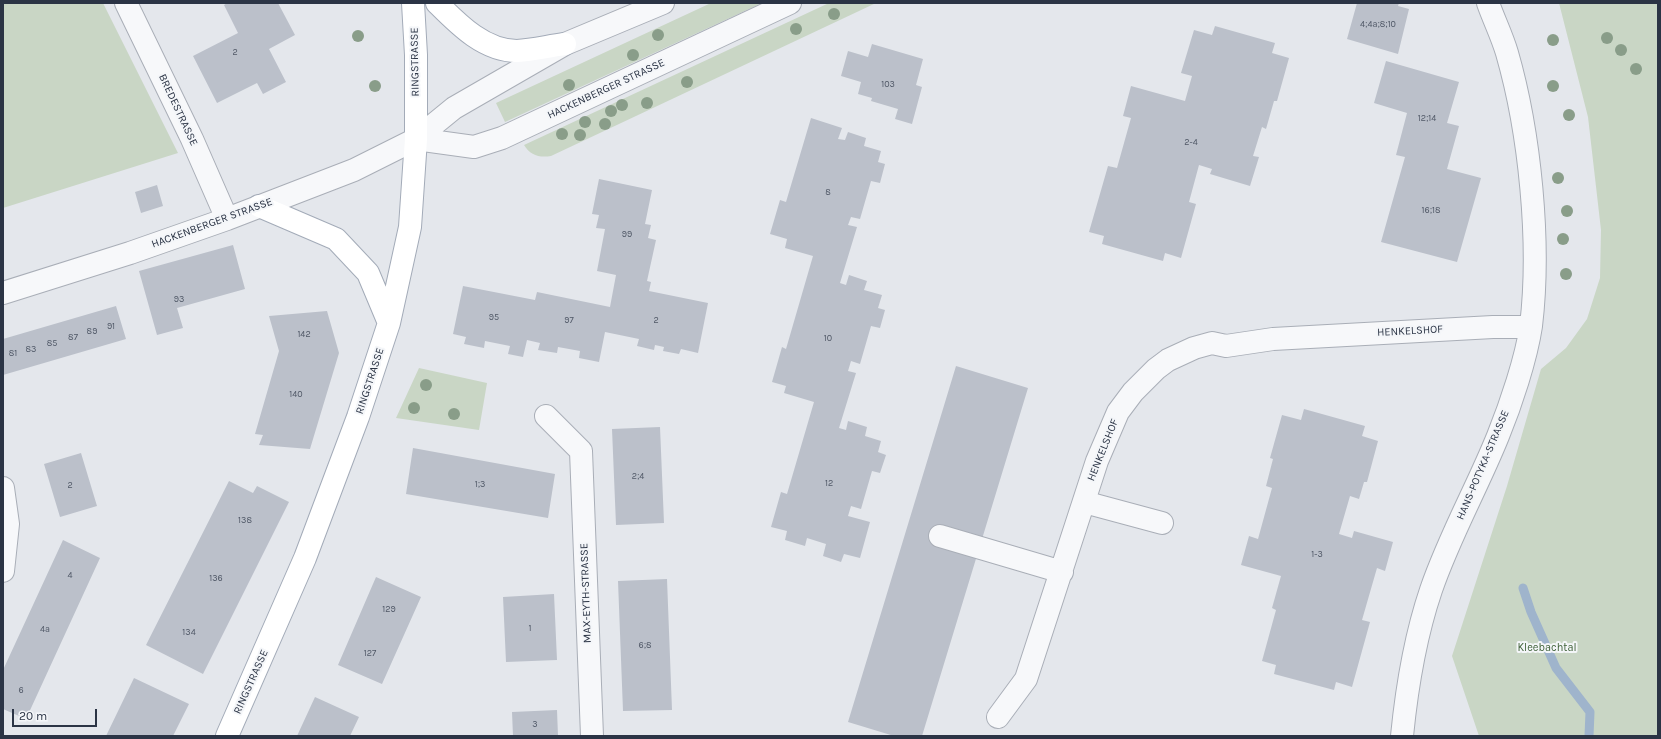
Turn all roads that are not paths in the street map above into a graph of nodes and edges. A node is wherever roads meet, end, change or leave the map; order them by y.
1 (126, 3) edge
2 (413, 3) edge
3 (437, 3) edge
4 (663, 3) edge
5 (790, 3) edge
6 (1488, 3) edge
7 (566, 44) junction
8 (416, 139) junction
9 (259, 206) junction
10 (227, 219) junction
11 (3, 293) edge
12 (389, 323) junction
13 (1530, 327) junction
14 (546, 416) dead end
15 (3, 488) edge
16 (1084, 502) junction
17 (1162, 524) dead end
18 (940, 536) dead end
19 (3, 571) edge
20 (1062, 572) junction
21 (998, 717) dead end
22 (227, 736) edge
23 (592, 736) edge
24 (1402, 736) edge

1 - 10 street, BREDESTRASSE
2 - 8 main road, RINGSTRASSE
3 - 7 main road
4 - 7 street, HACKENBERGER STRASSE
5 - 8 street, HACKENBERGER STRASSE
6 - 13 street, HANS-POTYKA-STRASSE
7 - 8 street, HACKENBERGER STRASSE
8 - 9 street, HACKENBERGER STRASSE
8 - 12 main road, RINGSTRASSE
9 - 10 street, HACKENBERGER STRASSE
9 - 12 main road
10 - 11 street, HACKENBERGER STRASSE
12 - 22 main road, RINGSTRASSE
13 - 16 street, HENKELSHOF
13 - 24 street, HANS-POTYKA-STRASSE
14 - 23 street, MAX-EYTH-STRASSE
15 - 19 street
16 - 17 street
16 - 20 street, HENKELSHOF
18 - 20 street
20 - 21 street, HENKELSHOF

